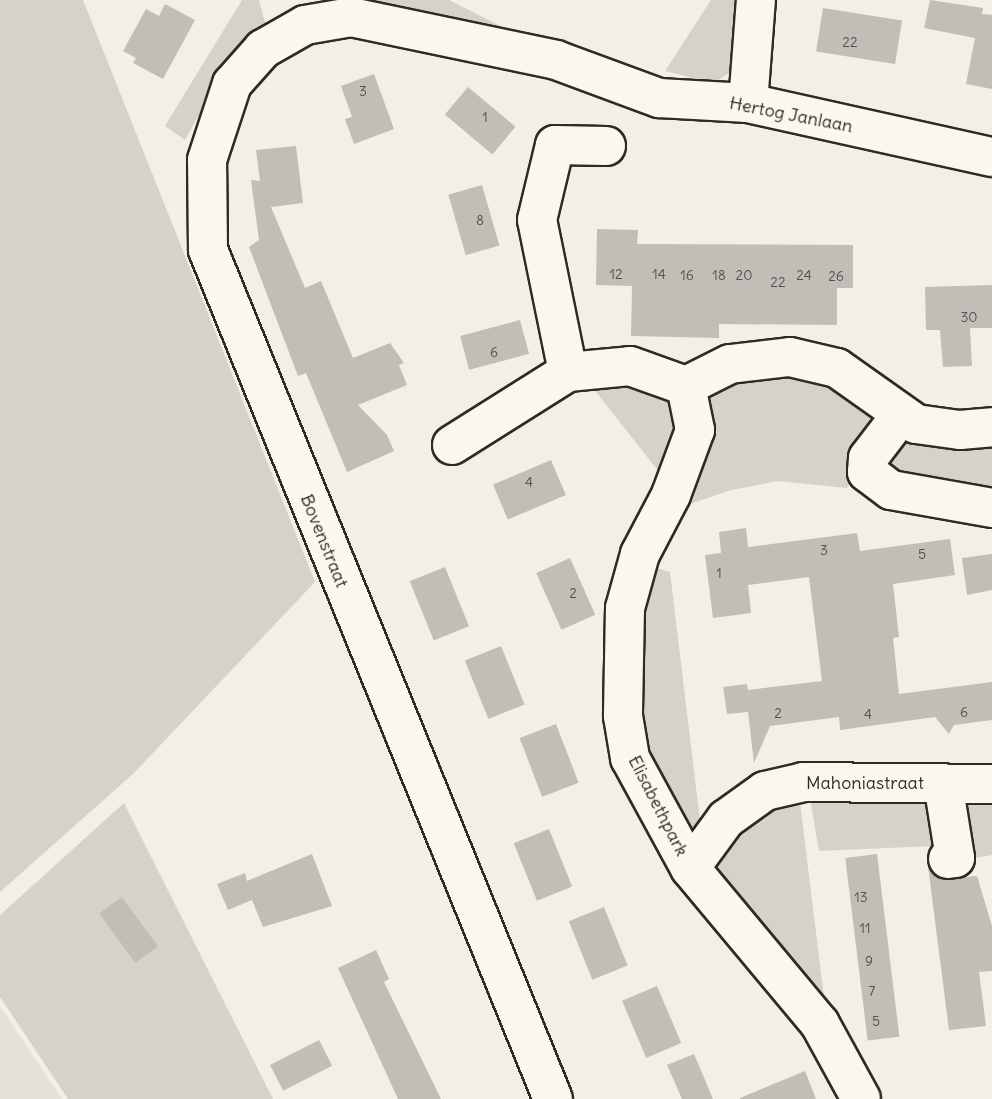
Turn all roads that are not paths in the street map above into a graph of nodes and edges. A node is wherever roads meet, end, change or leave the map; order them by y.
1 (756, 0) edge
2 (302, 12) edge
3 (748, 103) junction
4 (606, 146) dead end
5 (992, 157) edge
6 (568, 372) junction
7 (686, 386) junction
8 (901, 415) junction
9 (992, 427) edge
10 (452, 445) dead end
11 (992, 508) edge
12 (943, 783) junction
13 (992, 784) edge
14 (948, 859) dead end
15 (690, 868) junction
16 (553, 1099) edge
17 (861, 1099) edge

1 - 3 street
2 - 3 street, Hertog Janlaan
2 - 16 street, Bovenstraat
3 - 5 street, Hertog Janlaan
4 - 6 street
6 - 7 street
6 - 10 street
7 - 8 street
7 - 15 street, Elisabethpark
8 - 9 street
8 - 11 street
12 - 13 street, Mahoniastraat
12 - 14 street
12 - 15 street, Mahoniastraat
15 - 17 street, Elisabethpark

